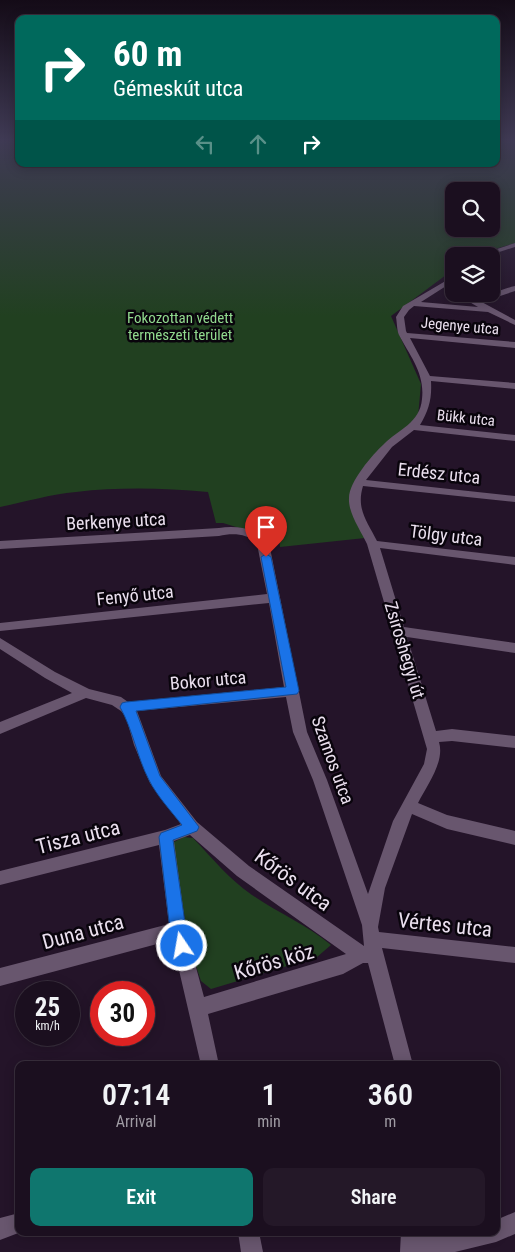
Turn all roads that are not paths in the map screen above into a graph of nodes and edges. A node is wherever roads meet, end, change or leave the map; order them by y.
1 (515, 245) edge
2 (500, 250) edge
3 (445, 285) edge
4 (515, 288) edge
5 (500, 293) edge
6 (476, 302) edge
7 (414, 304) junction
8 (491, 310) junction
9 (515, 323) edge
10 (404, 334) junction
11 (515, 345) edge
12 (427, 378) junction
13 (515, 386) edge
14 (413, 427) junction
15 (515, 438) edge
16 (359, 482) junction
17 (515, 499) edge
18 (233, 529) joint
19 (373, 544) junction
20 (0, 545) edge
21 (515, 561) edge
22 (273, 598) junction
23 (0, 627) edge
24 (399, 632) junction
25 (0, 643) edge
26 (515, 648) edge
27 (293, 691) junction
28 (85, 693) junction
29 (126, 707) junction
30 (0, 728) edge
31 (431, 737) junction
32 (515, 742) edge
33 (408, 805) junction
34 (192, 827) junction
35 (166, 837) junction
36 (515, 838) edge
37 (0, 878) edge
38 (178, 930) junction
39 (369, 944) junction
40 (515, 955) edge
41 (0, 977) edge
42 (198, 1008) junction
43 (209, 1061) edge
44 (403, 1061) edge
45 (15, 1224) edge
46 (0, 1229) edge
47 (249, 1236) edge
48 (474, 1236) edge
49 (412, 1244) edge
50 (252, 1252) edge

1 - 2 street
3 - 7 street
4 - 5 street
6 - 8 street
7 - 8 street
7 - 10 street
8 - 9 street
10 - 11 street, Jegenye utca
10 - 12 street
12 - 13 street
12 - 14 street, Zsíroshegyi út
14 - 15 street, Bükk utca
14 - 16 street, Zsíroshegyi út
16 - 17 street, Erdész utca
16 - 19 street, Zsíroshegyi út
18 - 20 street, Berkenye utca
18 - 22 street, Szamos utca
19 - 21 street, Tölgy utca
19 - 24 street, Zsíroshegyi út
22 - 23 street, Fenyő utca
22 - 27 street, Szamos utca
24 - 26 street
24 - 31 street, Zsíroshegyi út
25 - 28 street
27 - 29 street, Bokor utca
27 - 39 street, Szamos utca
28 - 29 street
28 - 30 street
29 - 34 street, Kőrös utca
31 - 32 street
31 - 33 street, Zsíroshegyi út
33 - 36 street
33 - 39 street, Zsíroshegyi út
34 - 35 street, Tisza utca
34 - 39 street, Kőrös utca
35 - 37 street, Tisza utca
35 - 38 street
38 - 41 street, Duna utca
38 - 42 street
39 - 40 street, Vértes utca
39 - 42 street, Kőrös köz
39 - 44 street, Zsíroshegyi út
42 - 43 street
45 - 46 street
47 - 50 street
48 - 49 street

